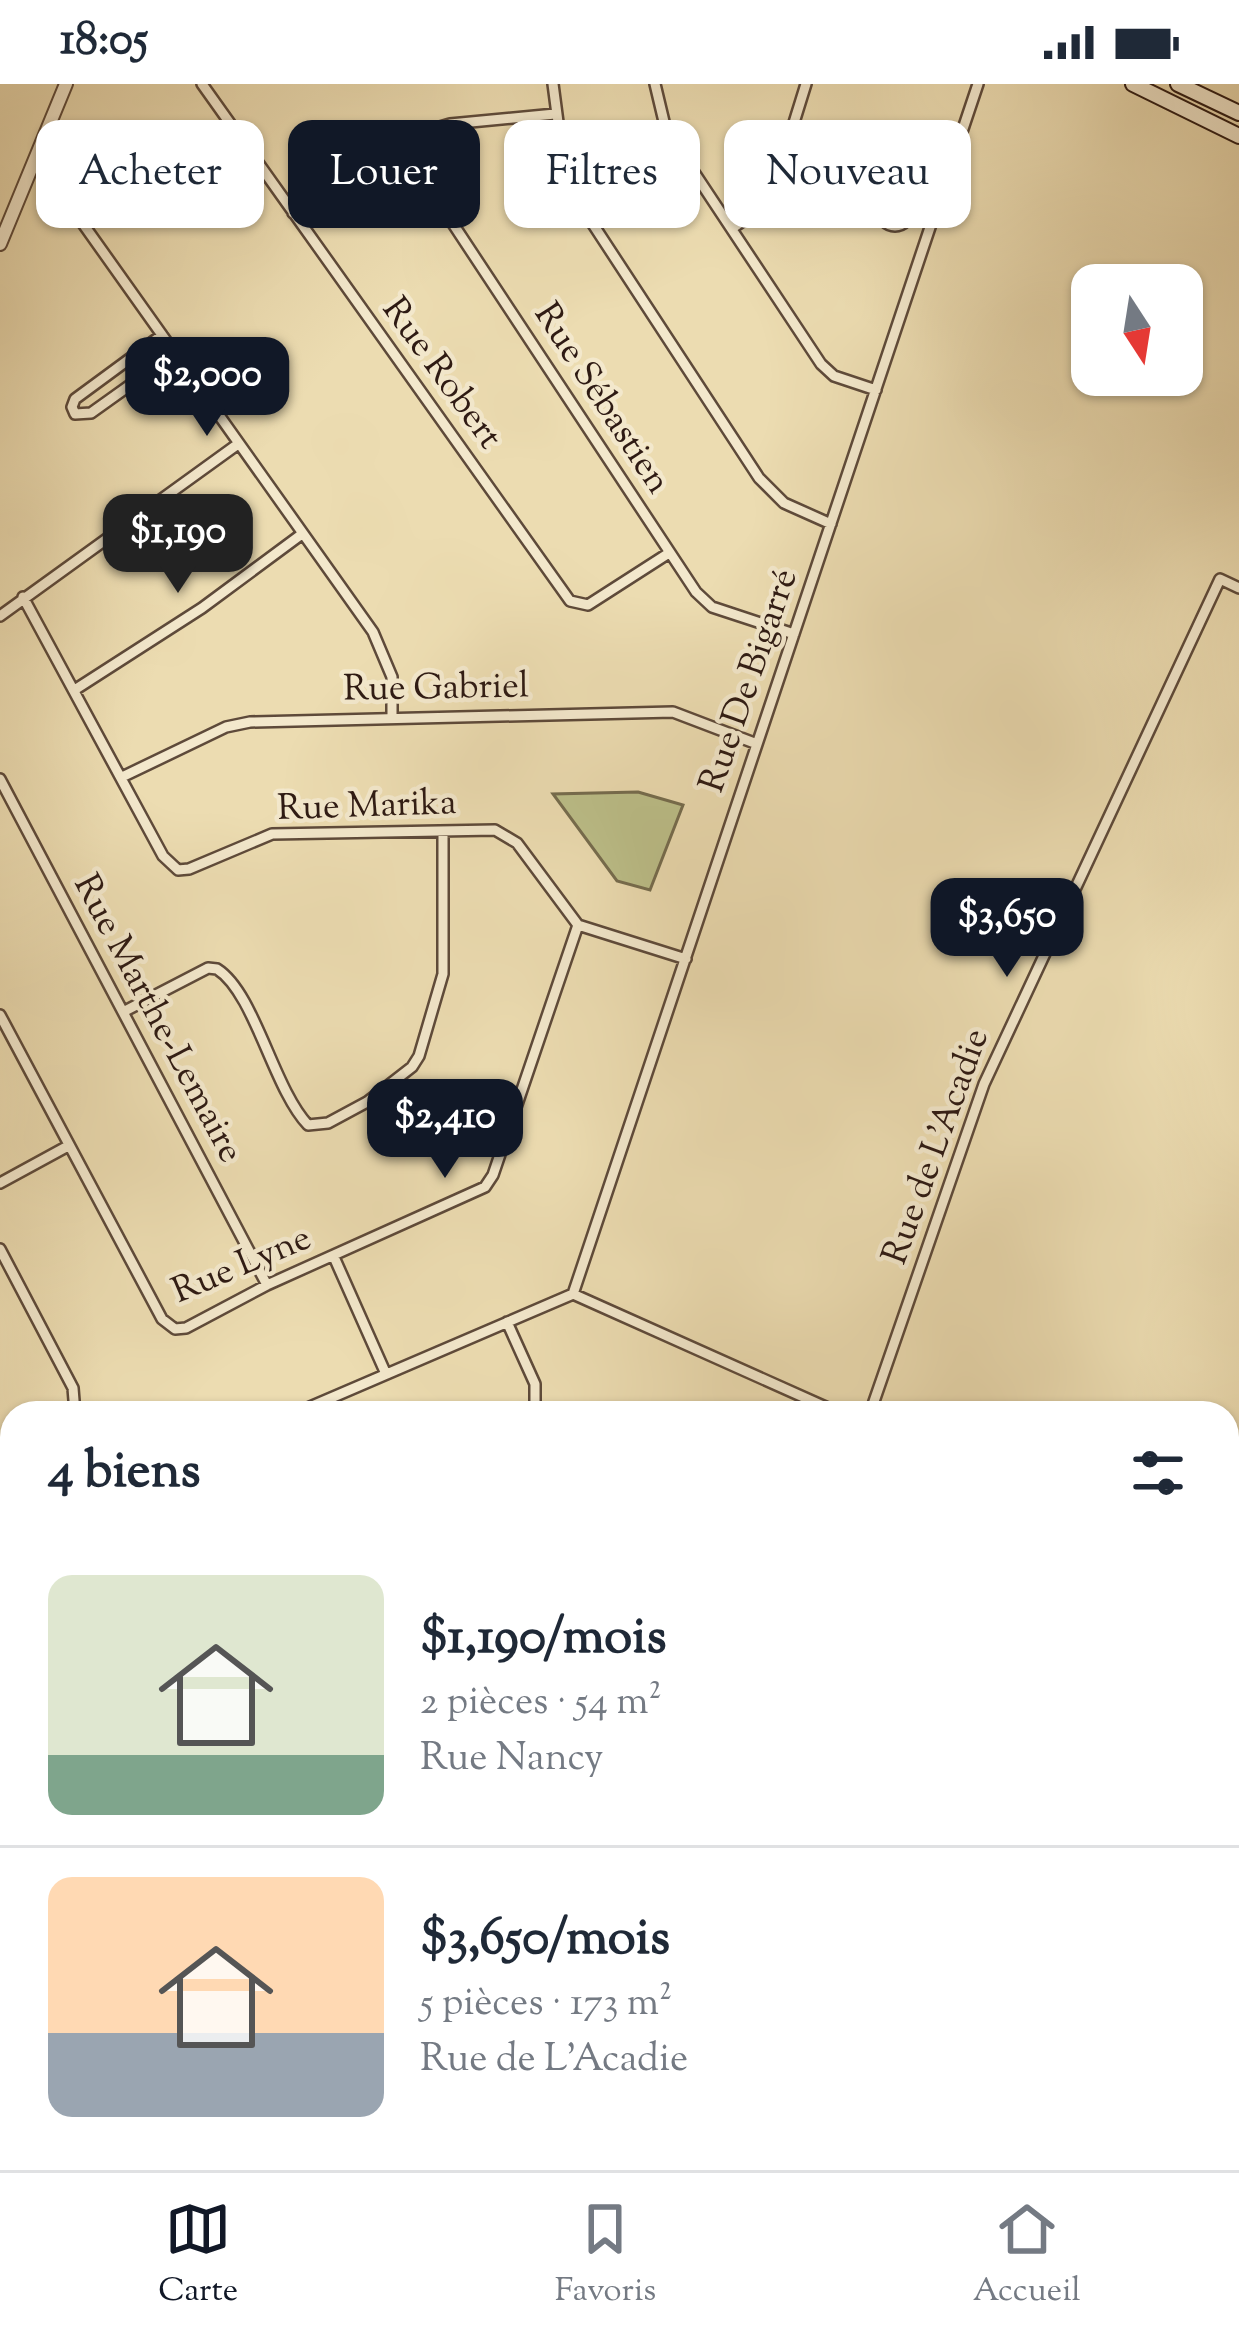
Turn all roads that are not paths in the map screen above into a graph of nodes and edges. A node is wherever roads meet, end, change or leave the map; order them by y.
1 (66, 84) edge
2 (202, 84) edge
3 (554, 84) edge
4 (655, 84) edge
5 (806, 84) edge
6 (978, 84) edge
7 (1133, 84) edge
8 (1178, 84) edge
9 (1169, 102) junction
10 (1239, 113) edge
11 (554, 114) junction
12 (52, 120) edge
13 (795, 120) edge
14 (966, 120) edge
15 (480, 121) edge
16 (1239, 136) edge
17 (36, 161) edge
18 (288, 206) edge
19 (724, 213) edge
20 (86, 228) edge
21 (304, 228) edge
22 (456, 228) edge
23 (735, 228) edge
24 (931, 228) edge
25 (0, 244) edge
26 (162, 335) junction
27 (175, 353) junction
28 (876, 390) junction
29 (238, 444) junction
30 (831, 524) junction
31 (302, 534) junction
32 (669, 553) junction
33 (1239, 588) edge
34 (23, 597) junction
35 (0, 616) edge
36 (794, 634) junction
37 (76, 689) junction
38 (392, 716) junction
39 (757, 744) junction
40 (0, 778) edge
41 (122, 778) junction
42 (443, 831) junction
43 (578, 925) junction
44 (686, 959) junction
45 (123, 1012) junction
46 (0, 1016) edge
47 (68, 1146) junction
48 (0, 1183) edge
49 (0, 1249) edge
50 (334, 1257) junction
51 (267, 1285) junction
52 (573, 1294) junction
53 (507, 1322) junction
54 (386, 1373) junction
55 (74, 1401) edge
56 (323, 1401) edge
57 (535, 1401) edge
58 (812, 1401) edge
59 (874, 1401) edge

1 - 12 street
2 - 18 street, Rue Robert
3 - 11 street
4 - 19 street
5 - 13 street
6 - 14 street, Rue De Bigarré
7 - 9 main road
8 - 9 street
8 - 10 main road
9 - 16 main road
11 - 15 street
11 - 30 street
17 - 25 street
20 - 26 street
21 - 32 street, Rue Robert
22 - 32 street, Rue Sébastien
23 - 28 street
24 - 28 street, Rue De Bigarré
26 - 27 street
26 - 27 street
27 - 29 street
28 - 30 street, Rue De Bigarré
29 - 31 street
29 - 34 street
30 - 36 street, Rue De Bigarré
31 - 37 street
31 - 38 street
32 - 36 street, Rue Sébastien
33 - 59 street, Rue de L'Acadie
34 - 35 street
34 - 37 street, Rue Marika
36 - 39 street, Rue De Bigarré
37 - 41 street, Rue Marika
38 - 39 street, Rue Gabriel
38 - 41 street, Rue Gabriel
39 - 44 street, Rue De Bigarré
40 - 45 street, Rue Marthe-Lemaire
41 - 42 street, Rue Marika
42 - 43 street, Rue Marika
42 - 45 street
43 - 44 street
43 - 50 street, Rue Lyne
44 - 52 street, Rue De Bigarré
45 - 51 street, Rue Marthe-Lemaire
46 - 47 street
47 - 48 street
47 - 51 street, Rue Lyne
49 - 55 street
50 - 51 street, Rue Lyne
50 - 54 street
52 - 53 street
52 - 58 street
53 - 54 street
53 - 57 street
54 - 56 street

